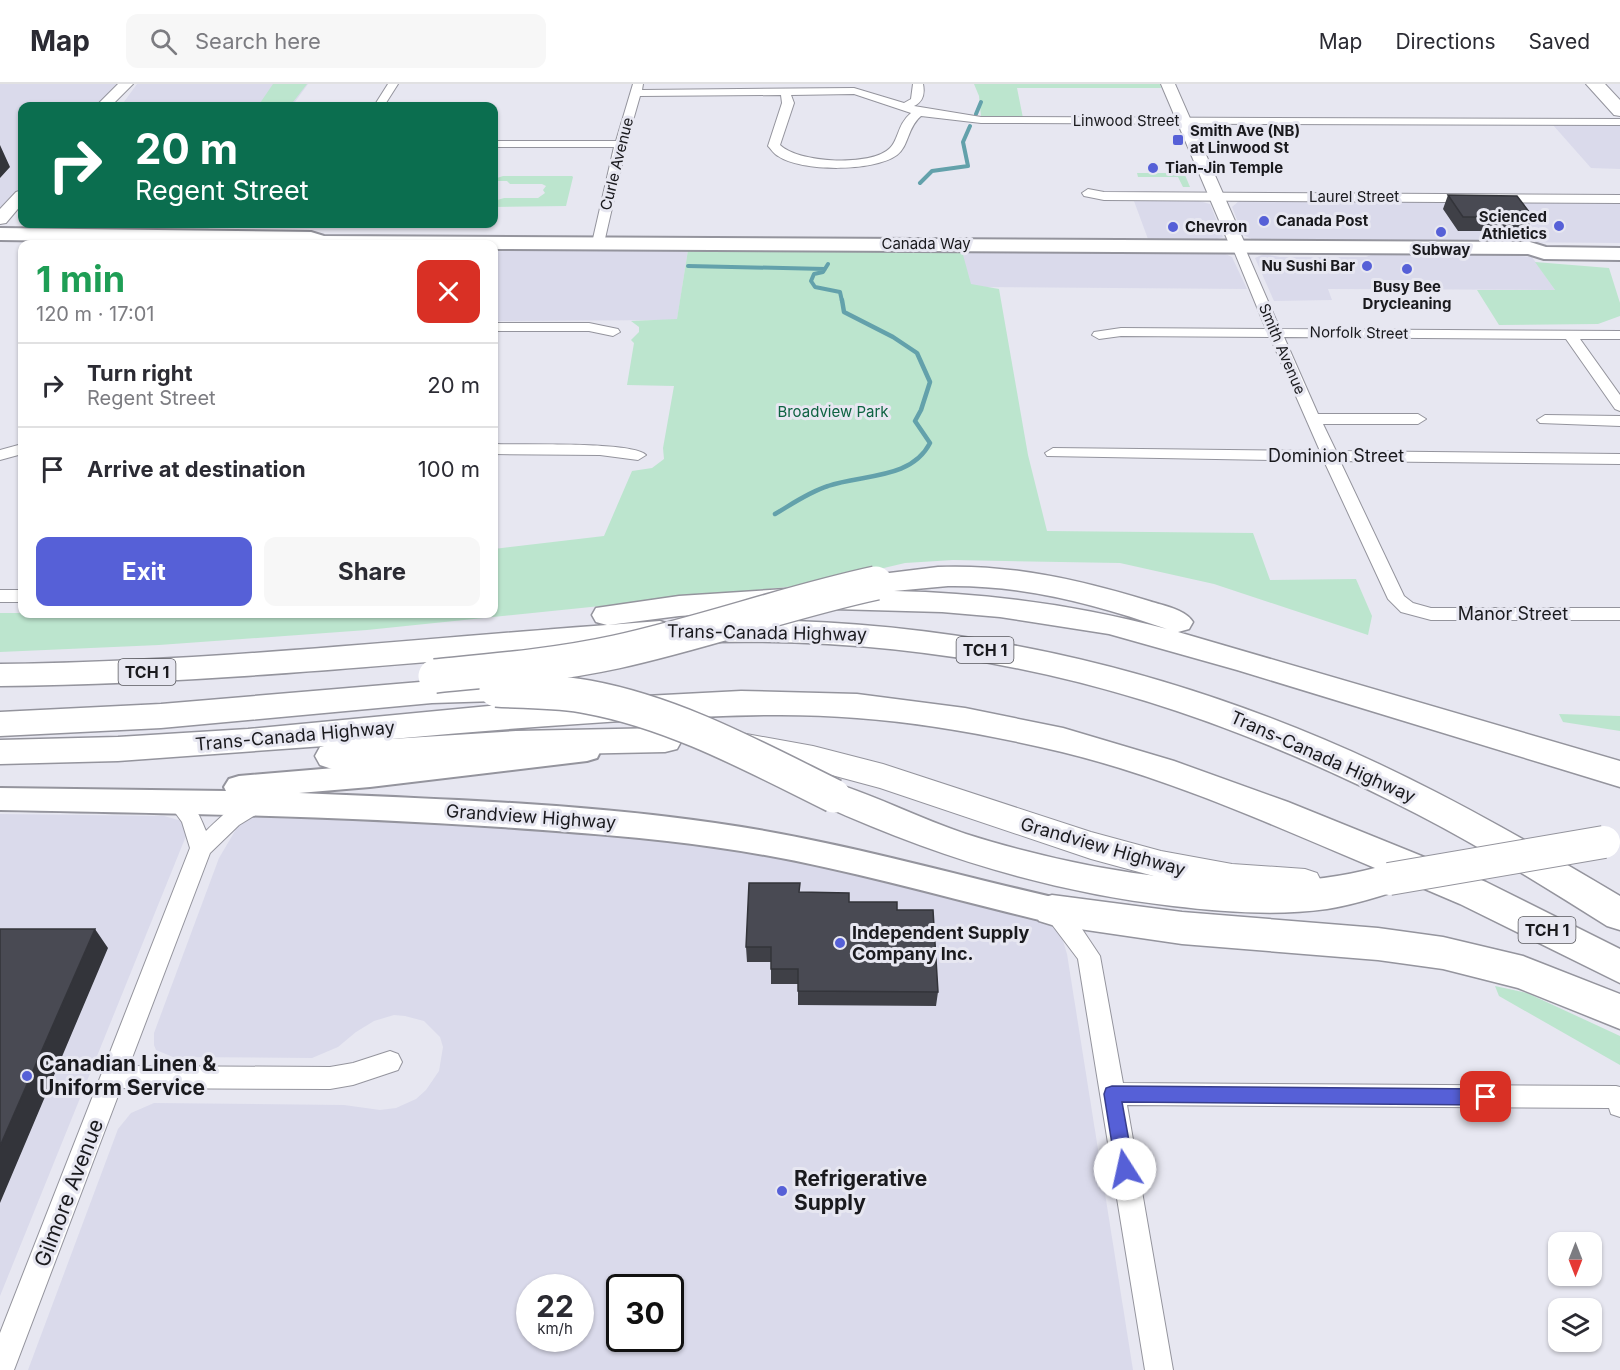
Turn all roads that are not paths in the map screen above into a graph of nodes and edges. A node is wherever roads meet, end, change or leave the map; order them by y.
1 (393, 84) edge
2 (918, 84) edge
3 (1168, 84) edge
4 (1595, 84) edge
5 (858, 88) edge
6 (637, 89) edge
7 (785, 91) junction
8 (382, 102) edge
9 (906, 106) junction
10 (1620, 111) edge
11 (919, 112) junction
12 (1184, 121) junction
13 (1620, 122) edge
14 (498, 144) edge
15 (621, 144) junction
16 (1088, 193) dead end
17 (1216, 196) junction
18 (1620, 199) edge
19 (18, 205) edge
20 (18, 221) edge
21 (5, 236) edge
22 (307, 240) edge
23 (598, 243) junction
24 (498, 244) edge
25 (1238, 246) junction
26 (1620, 246) edge
27 (1530, 248) junction
28 (1620, 254) edge
29 (498, 327) edge
30 (613, 332) dead end
31 (1275, 333) junction
32 (1099, 335) dead end
33 (1570, 335) junction
34 (1620, 335) edge
35 (1620, 406) edge
36 (1313, 419) junction
37 (1418, 419) dead end
38 (1545, 420) dead end
39 (1620, 421) edge
40 (498, 449) edge
41 (18, 450) edge
42 (1053, 453) dead end
43 (0, 455) edge
44 (638, 455) dead end
45 (1330, 456) junction
46 (1620, 459) edge
47 (0, 596) edge
48 (18, 596) edge
49 (1407, 608) joint
50 (1620, 614) edge
51 (294, 662) junction
52 (0, 675) edge
53 (1395, 705) junction
54 (0, 708) edge
55 (0, 724) edge
56 (665, 740) junction
57 (0, 752) edge
58 (0, 758) edge
59 (1620, 774) edge
60 (48, 798) junction
61 (0, 799) edge
62 (176, 800) junction
63 (258, 803) junction
64 (1612, 841) edge
65 (201, 848) junction
66 (1389, 879) joint
67 (1322, 888) junction
68 (1052, 910) junction
69 (1620, 915) edge
70 (1620, 967) edge
71 (1620, 1012) edge
72 (390, 1062) dead end
73 (113, 1077) junction
74 (1112, 1094) junction
75 (1618, 1102) edge
76 (0, 1369) edge
77 (1160, 1370) edge

1 - 8 street
2 - 9 street
3 - 12 street, Smith Avenue
4 - 10 main road
5 - 7 street, Linwood Street
5 - 9 street, Linwood Street
6 - 7 street, Linwood Street
6 - 15 street, Curle Avenue
7 - 11 street
9 - 11 street, Linwood Street
11 - 12 street, Linwood Street
12 - 13 street, Linwood Street
12 - 17 street, Smith Avenue
14 - 15 street
15 - 23 street, Curle Avenue
16 - 17 street, Laurel Street
17 - 18 street, Laurel Street
17 - 25 street, Smith Avenue
19 - 21 street
20 - 21 street
21 - 22 main road, Canada Way
23 - 24 main road, Canada Way
23 - 25 main road, Canada Way
25 - 27 main road, Canada Way
25 - 31 street, Smith Avenue
26 - 27 main road, Canada Way
27 - 28 main road, Canada Way
29 - 30 street
31 - 32 street, Norfolk Street
31 - 33 street, Norfolk Street
31 - 36 street, Smith Avenue
33 - 34 street, Norfolk Street
33 - 35 street
36 - 37 street
36 - 45 street, Smith Avenue
38 - 39 street
40 - 44 street
41 - 43 street
42 - 45 street, Dominion Street
45 - 46 street, Dominion Street
45 - 49 street, Smith Avenue
47 - 48 street
49 - 50 street, Manor Street
51 - 52 highway, Trans-Canada Highway / TCH 1
51 - 53 highway
51 - 69 highway, Trans-Canada Highway / TCH 1
53 - 54 highway, bridge
53 - 59 highway
55 - 67 highway, bridge
56 - 58 highway
56 - 60 main road
56 - 67 main road, Grandview Highway
57 - 70 highway, Trans-Canada Highway / TCH 1
60 - 61 main road, Grandview Highway
60 - 62 main road, Grandview Highway
62 - 63 main road, Grandview Highway
62 - 65 street
63 - 65 street, Gilmore Avenue
63 - 68 main road, Grandview Highway
64 - 66 main road, bridge
65 - 73 street, Gilmore Avenue
66 - 67 highway
68 - 71 highway
68 - 74 street
72 - 73 street
73 - 76 street, Gilmore Avenue
74 - 75 street
74 - 77 street

